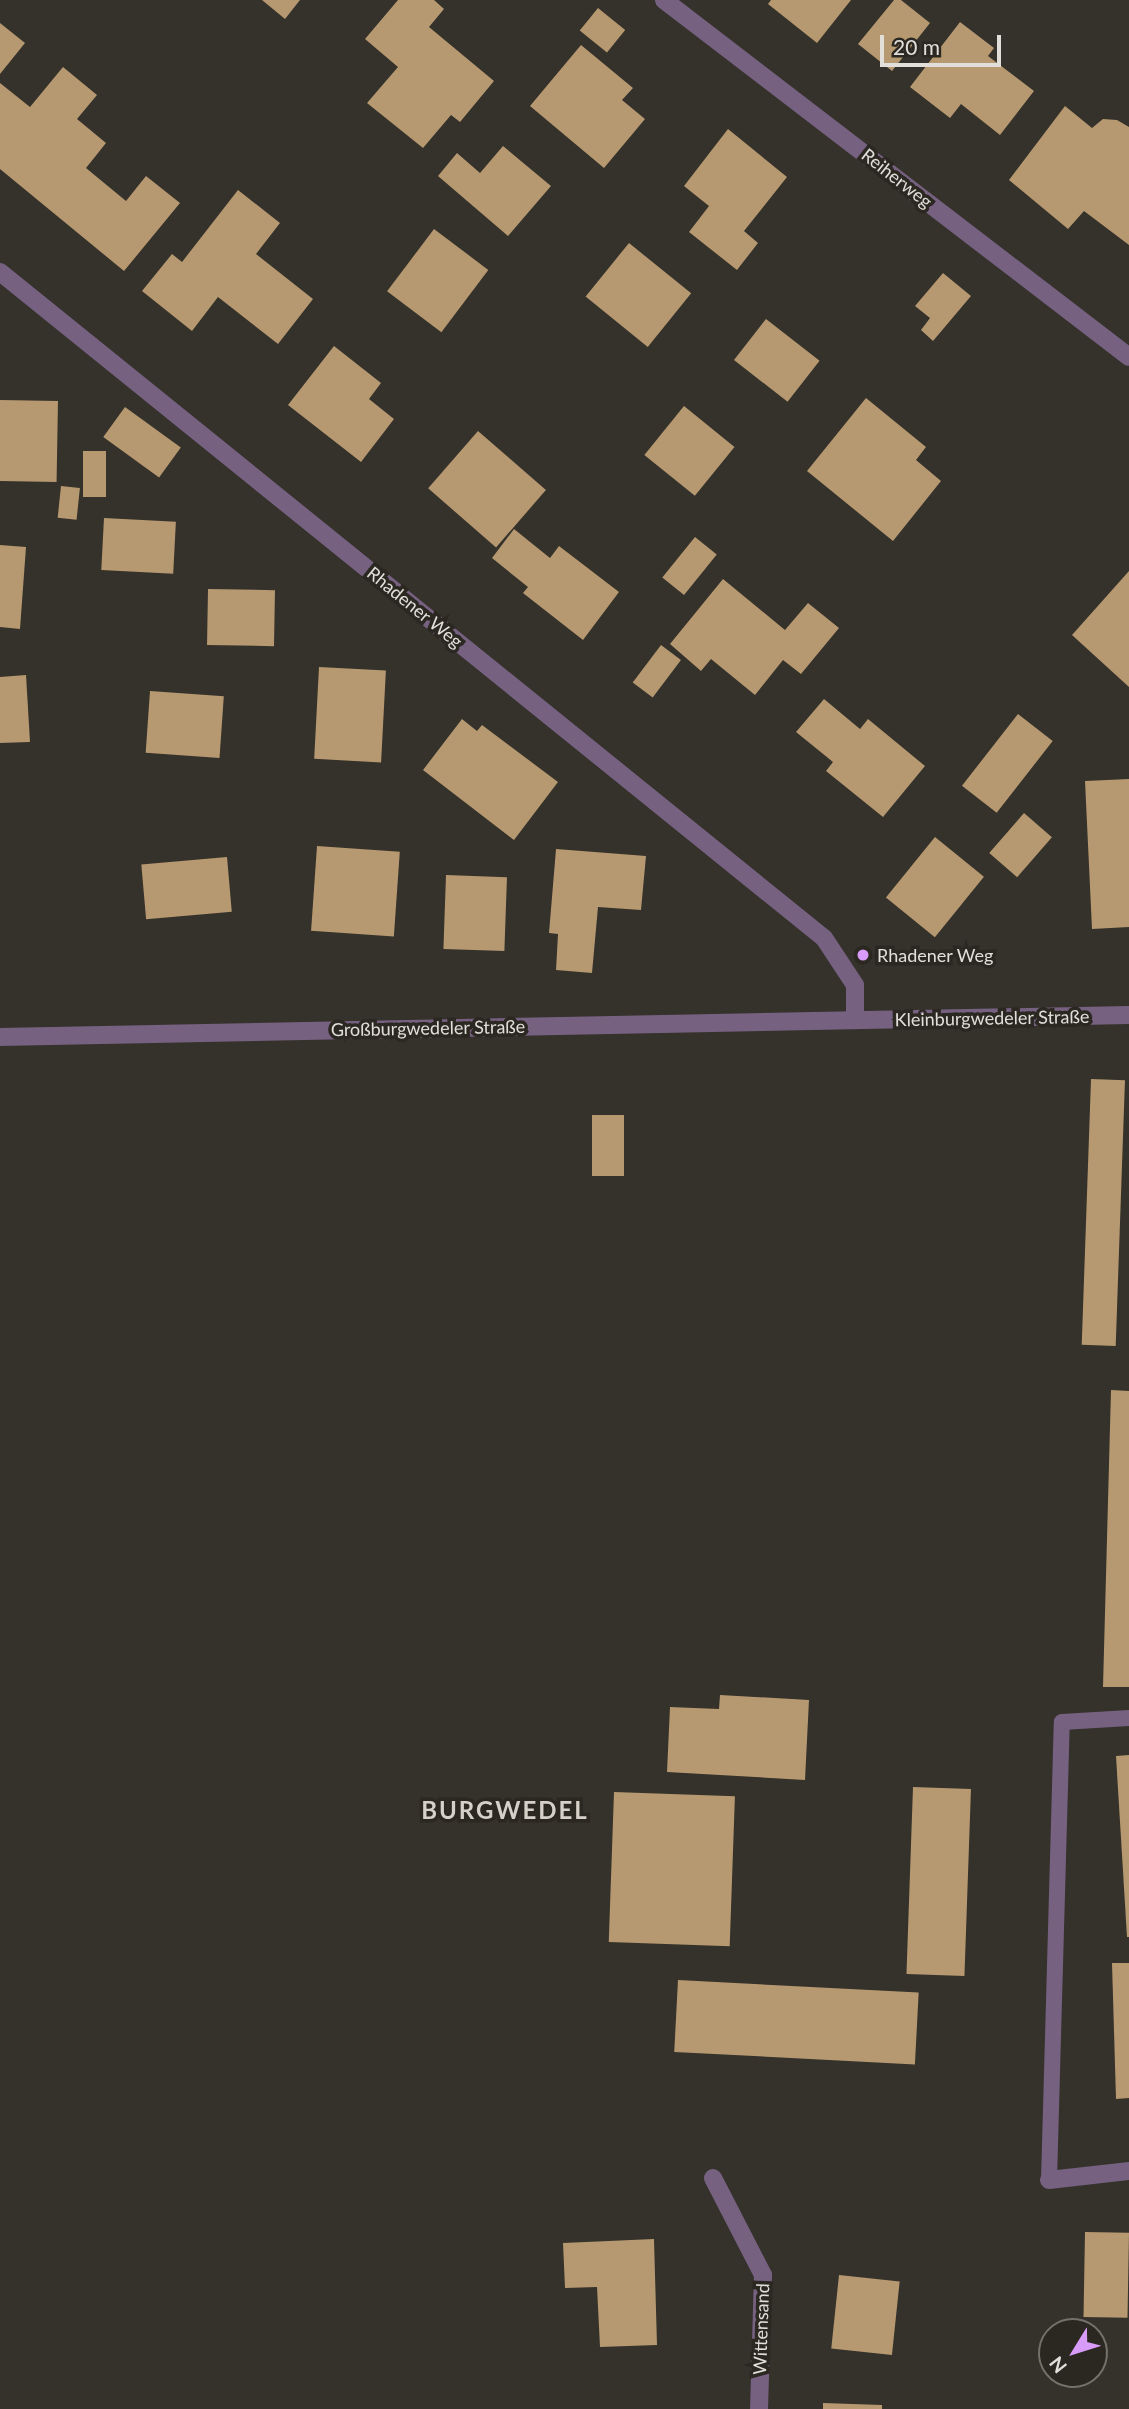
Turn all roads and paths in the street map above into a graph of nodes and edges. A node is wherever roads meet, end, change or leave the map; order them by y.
1 (664, 0) edge
2 (0, 272) edge
3 (1129, 357) edge
4 (1129, 1015) edge
5 (855, 1020) junction
6 (0, 1037) edge
7 (1129, 1718) edge
8 (1129, 2171) edge
9 (713, 2178) dead end
10 (1049, 2180) joint
11 (759, 2409) edge

1 - 3 street, Reiherweg
2 - 5 street, Rhadener Weg
4 - 5 street, Kleinburgwedeler Straße
5 - 6 street, Großburgwedeler Straße
7 - 10 lane
8 - 10 street
9 - 11 street, Wittensand

